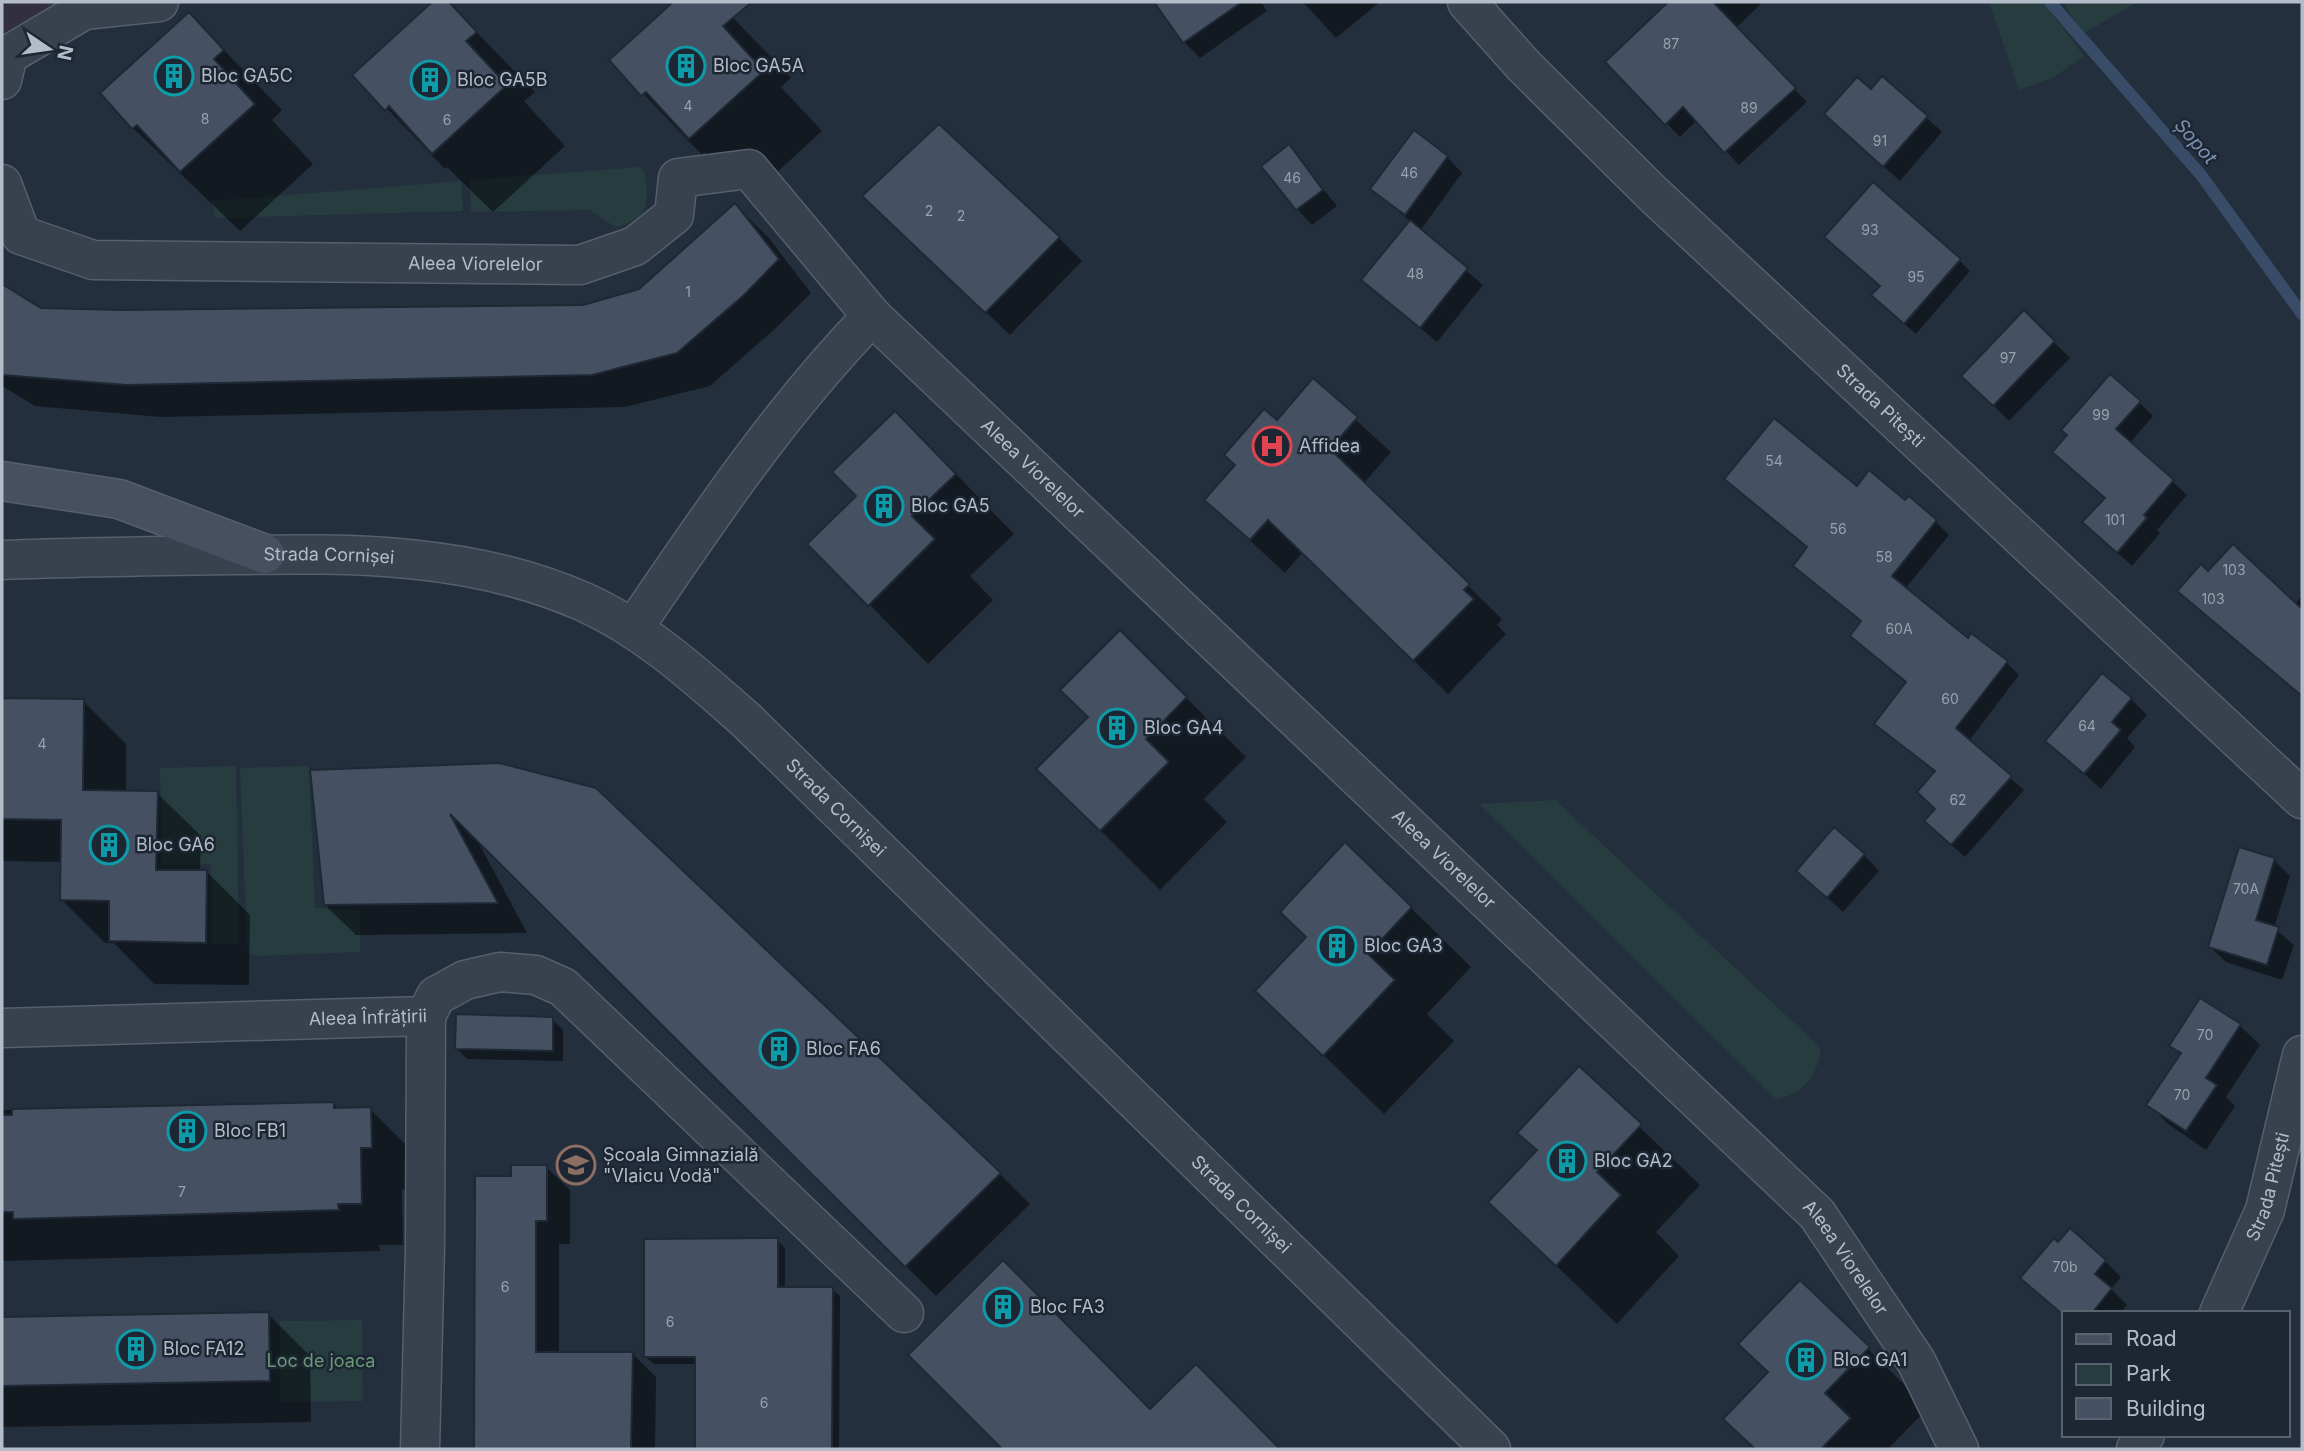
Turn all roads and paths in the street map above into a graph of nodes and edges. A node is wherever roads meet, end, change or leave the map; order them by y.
1 (159, 2) edge
2 (1466, 2) edge
3 (2, 80) edge
4 (2, 184) edge
5 (872, 316) junction
6 (2, 481) edge
7 (265, 554) junction
8 (2, 560) edge
9 (633, 629) junction
10 (2302, 799) edge
11 (426, 1016) junction
12 (2, 1028) edge
13 (2302, 1055) edge
14 (2220, 1311) edge
15 (904, 1313) dead end
16 (420, 1449) edge
17 (1491, 1449) edge
18 (1959, 1449) edge

1 - 3 street
2 - 10 street, Strada Pitești
4 - 5 street, Aleea Viorelelor
5 - 9 street
5 - 18 street, Aleea Viorelelor
6 - 7 main road
7 - 8 street, Strada Cornișei
7 - 9 street, Strada Cornișei
9 - 17 street, Strada Cornișei
11 - 12 street, Aleea Înfrățirii
11 - 15 street
11 - 16 street, Aleea Înfrățirii
13 - 14 street, Strada Pitești

